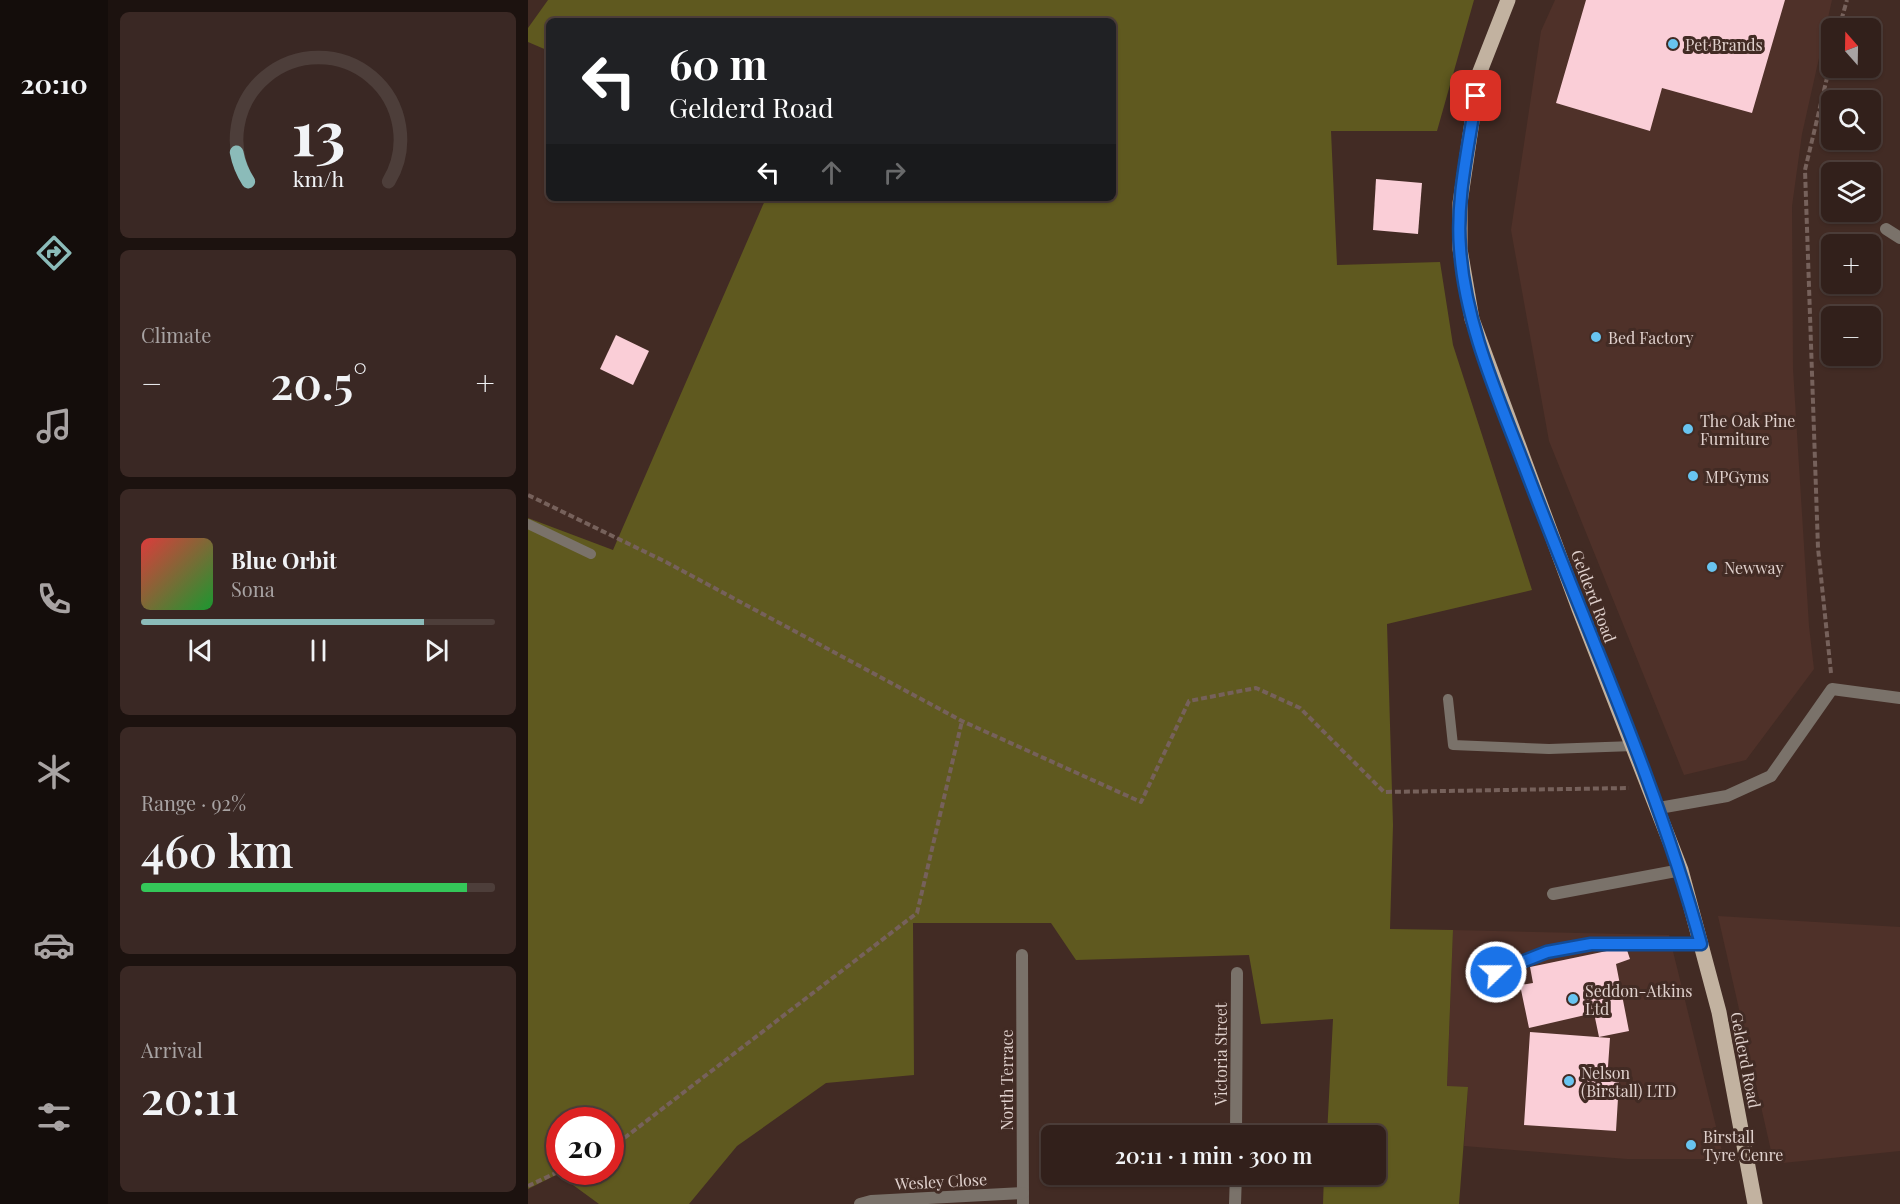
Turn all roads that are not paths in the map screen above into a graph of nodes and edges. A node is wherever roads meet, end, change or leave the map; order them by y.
1 (1508, 0) edge
2 (1886, 229) dead end
3 (1900, 238) edge
4 (528, 524) edge
5 (591, 554) dead end
6 (1900, 698) edge
7 (1448, 699) dead end
8 (1634, 746) junction
9 (1659, 808) junction
10 (1681, 870) junction
11 (1553, 894) dead end
12 (1701, 944) junction
13 (1022, 955) dead end
14 (1496, 972) dead end
15 (1237, 973) dead end
16 (1236, 1125) edge
17 (1236, 1185) edge
18 (1023, 1199) edge
19 (860, 1204) edge
20 (1235, 1204) edge
21 (1755, 1204) edge

1 - 8 main road, Gelderd Road
2 - 3 street
4 - 5 lane
6 - 9 street
7 - 8 lane
8 - 9 main road, Gelderd Road
9 - 10 main road, Gelderd Road
10 - 11 street
10 - 12 main road, Gelderd Road
12 - 14 lane
12 - 21 main road, Gelderd Road
13 - 18 street, North Terrace
15 - 16 street, Victoria Street
17 - 20 street
18 - 19 street, Wesley Close

